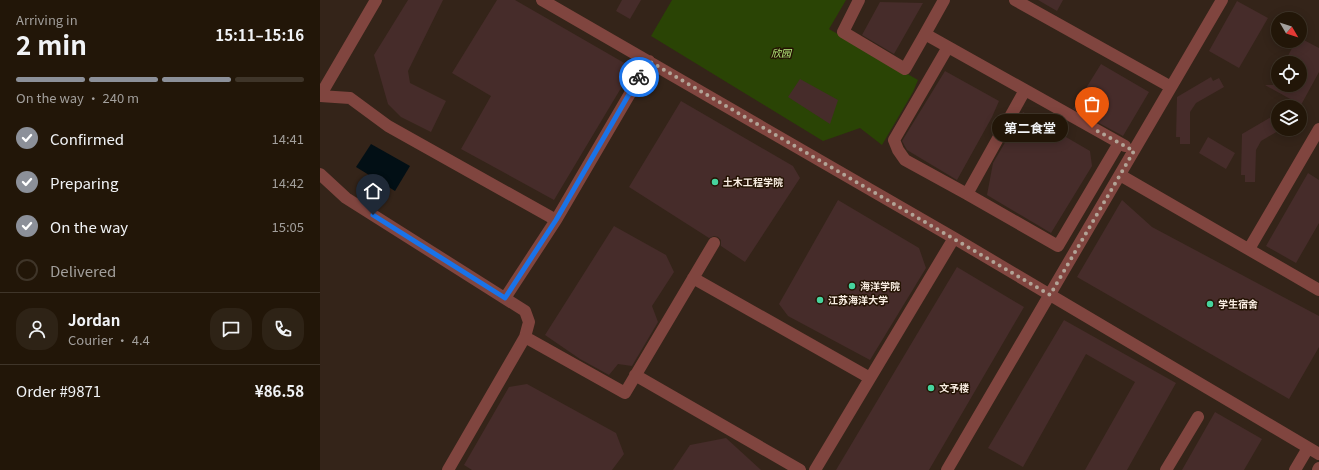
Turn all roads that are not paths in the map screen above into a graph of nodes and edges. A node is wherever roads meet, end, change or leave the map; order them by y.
1 (376, 0) edge
2 (542, 0) edge
3 (859, 0) edge
4 (944, 0) edge
5 (1015, 0) edge
6 (1222, 0) edge
7 (925, 34) junction
8 (948, 47) junction
9 (649, 61) junction
10 (1171, 87) junction
11 (1025, 90) junction
12 (320, 96) edge
13 (1319, 129) edge
14 (1119, 143) junction
15 (1134, 151) junction
16 (320, 174) edge
17 (1120, 174) junction
18 (967, 194) junction
19 (556, 220) junction
20 (954, 238) junction
21 (714, 243) dead end
22 (1249, 249) junction
23 (693, 278) junction
24 (1319, 290) edge
25 (1050, 295) junction
26 (505, 298) junction
27 (525, 337) junction
28 (635, 375) junction
29 (870, 378) junction
30 (1198, 417) dead end
31 (1308, 448) junction
32 (1319, 454) edge
33 (448, 470) edge
34 (800, 470) edge
35 (815, 470) edge
36 (947, 470) edge
37 (1166, 470) edge
38 (1295, 470) edge

1 - 12 lane
2 - 9 lane
3 - 7 lane
4 - 7 lane
5 - 10 lane
6 - 10 lane
7 - 8 lane
8 - 11 lane
8 - 18 lane
9 - 19 lane
9 - 20 lane
10 - 15 lane
11 - 14 lane
11 - 18 lane
12 - 19 lane
13 - 22 lane
14 - 15 lane
14 - 18 lane
15 - 17 lane
16 - 26 lane
17 - 22 lane
17 - 25 lane
19 - 26 lane
20 - 25 lane
20 - 29 lane
21 - 23 lane
22 - 24 lane
23 - 28 lane
23 - 29 lane
25 - 31 lane
25 - 36 lane
26 - 27 lane
27 - 28 lane
27 - 33 lane
28 - 34 lane
29 - 35 lane
30 - 37 lane
31 - 32 lane
31 - 38 lane

